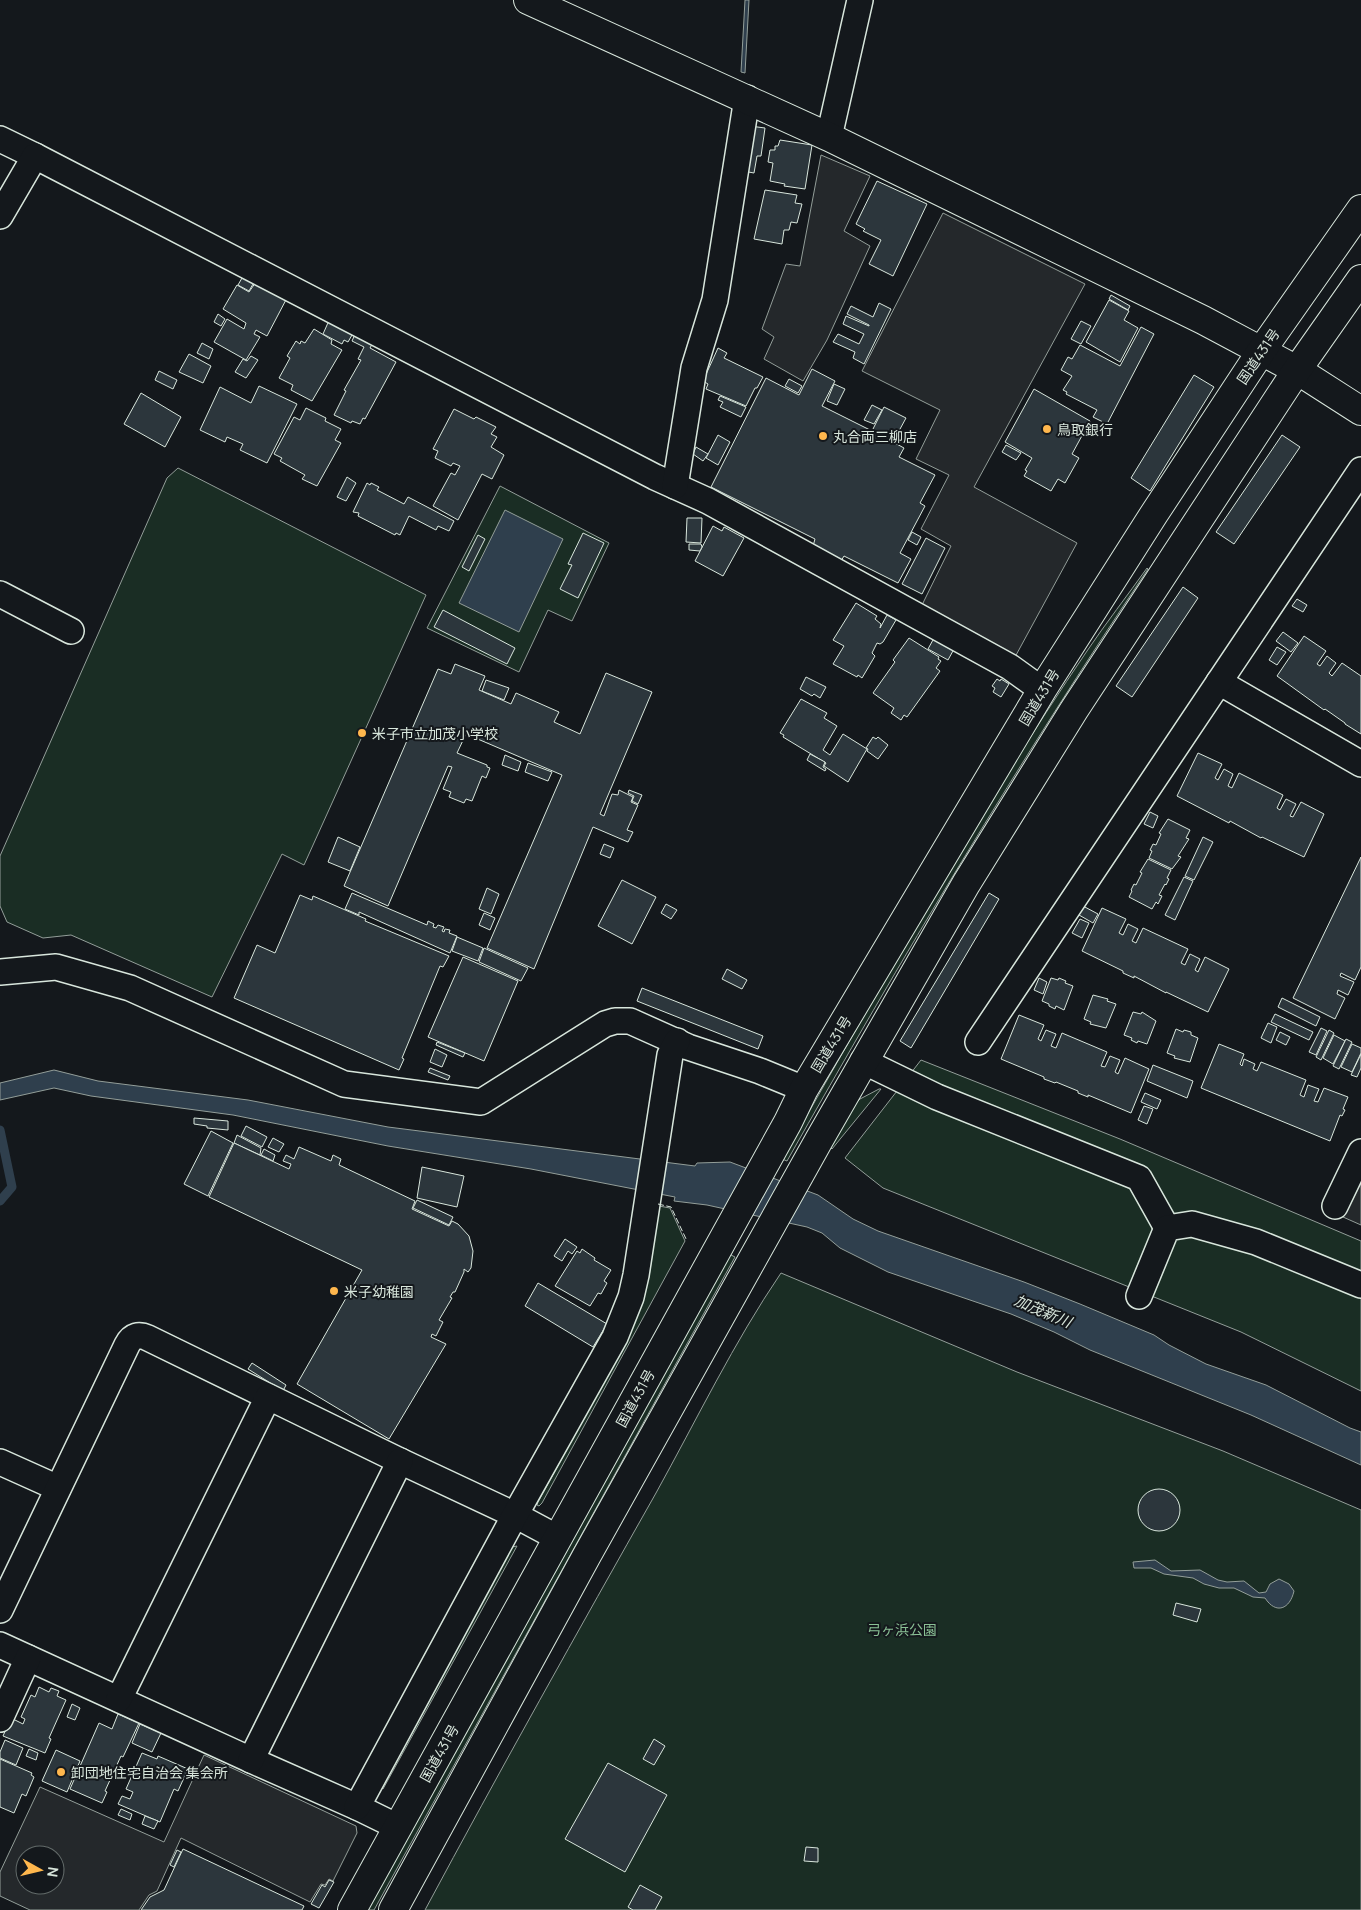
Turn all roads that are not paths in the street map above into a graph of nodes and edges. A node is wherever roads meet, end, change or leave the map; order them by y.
1 (528, 0) edge
2 (860, 0) edge
3 (746, 98) junction
4 (829, 137) junction
5 (0, 139) edge
6 (35, 156) junction
7 (1361, 209) edge
8 (0, 216) edge
9 (1361, 279) edge
10 (1262, 350) junction
11 (1297, 370) junction
12 (1361, 410) edge
13 (1361, 470) edge
14 (675, 486) junction
15 (0, 594) edge
16 (71, 631) dead end
17 (1219, 682) junction
18 (1042, 690) junction
19 (1361, 764) edge
20 (0, 972) edge
21 (677, 1041) junction
22 (978, 1042) dead end
23 (863, 1061) junction
24 (804, 1089) junction
25 (1361, 1152) edge
26 (1335, 1206) dead end
27 (1167, 1228) junction
28 (1361, 1284) edge
29 (1139, 1296) dead end
30 (268, 1397) junction
31 (400, 1461) junction
32 (0, 1462) edge
33 (58, 1488) junction
34 (515, 1515) junction
35 (558, 1538) junction
36 (0, 1610) edge
37 (0, 1645) edge
38 (28, 1658) junction
39 (119, 1699) junction
40 (0, 1718) edge
41 (251, 1760) junction
42 (357, 1807) junction
43 (398, 1827) junction
44 (352, 1910) edge
45 (393, 1910) edge

1 - 3 main road
2 - 4 street
3 - 4 main road
3 - 14 street
4 - 10 main road
5 - 6 street
6 - 8 street
6 - 14 street
7 - 10 main road, 国道431号
9 - 11 main road
10 - 11 main road
10 - 18 main road, 国道431号
11 - 12 main road
11 - 23 main road
13 - 17 street
14 - 18 street
15 - 16 street
17 - 19 street
17 - 22 street
18 - 24 main road, 国道431号
20 - 21 street
21 - 24 street
21 - 34 street
23 - 27 street
23 - 45 main road
24 - 35 main road, 国道431号
25 - 26 street
27 - 28 street
27 - 29 street
30 - 31 street
30 - 33 street
30 - 39 street
31 - 34 street
31 - 41 street
32 - 33 street
33 - 36 street
34 - 35 street
34 - 42 street
35 - 43 main road, 国道431号
37 - 38 street
38 - 39 street
38 - 40 street
39 - 41 street
41 - 42 street
42 - 43 street
43 - 44 main road, 国道431号

